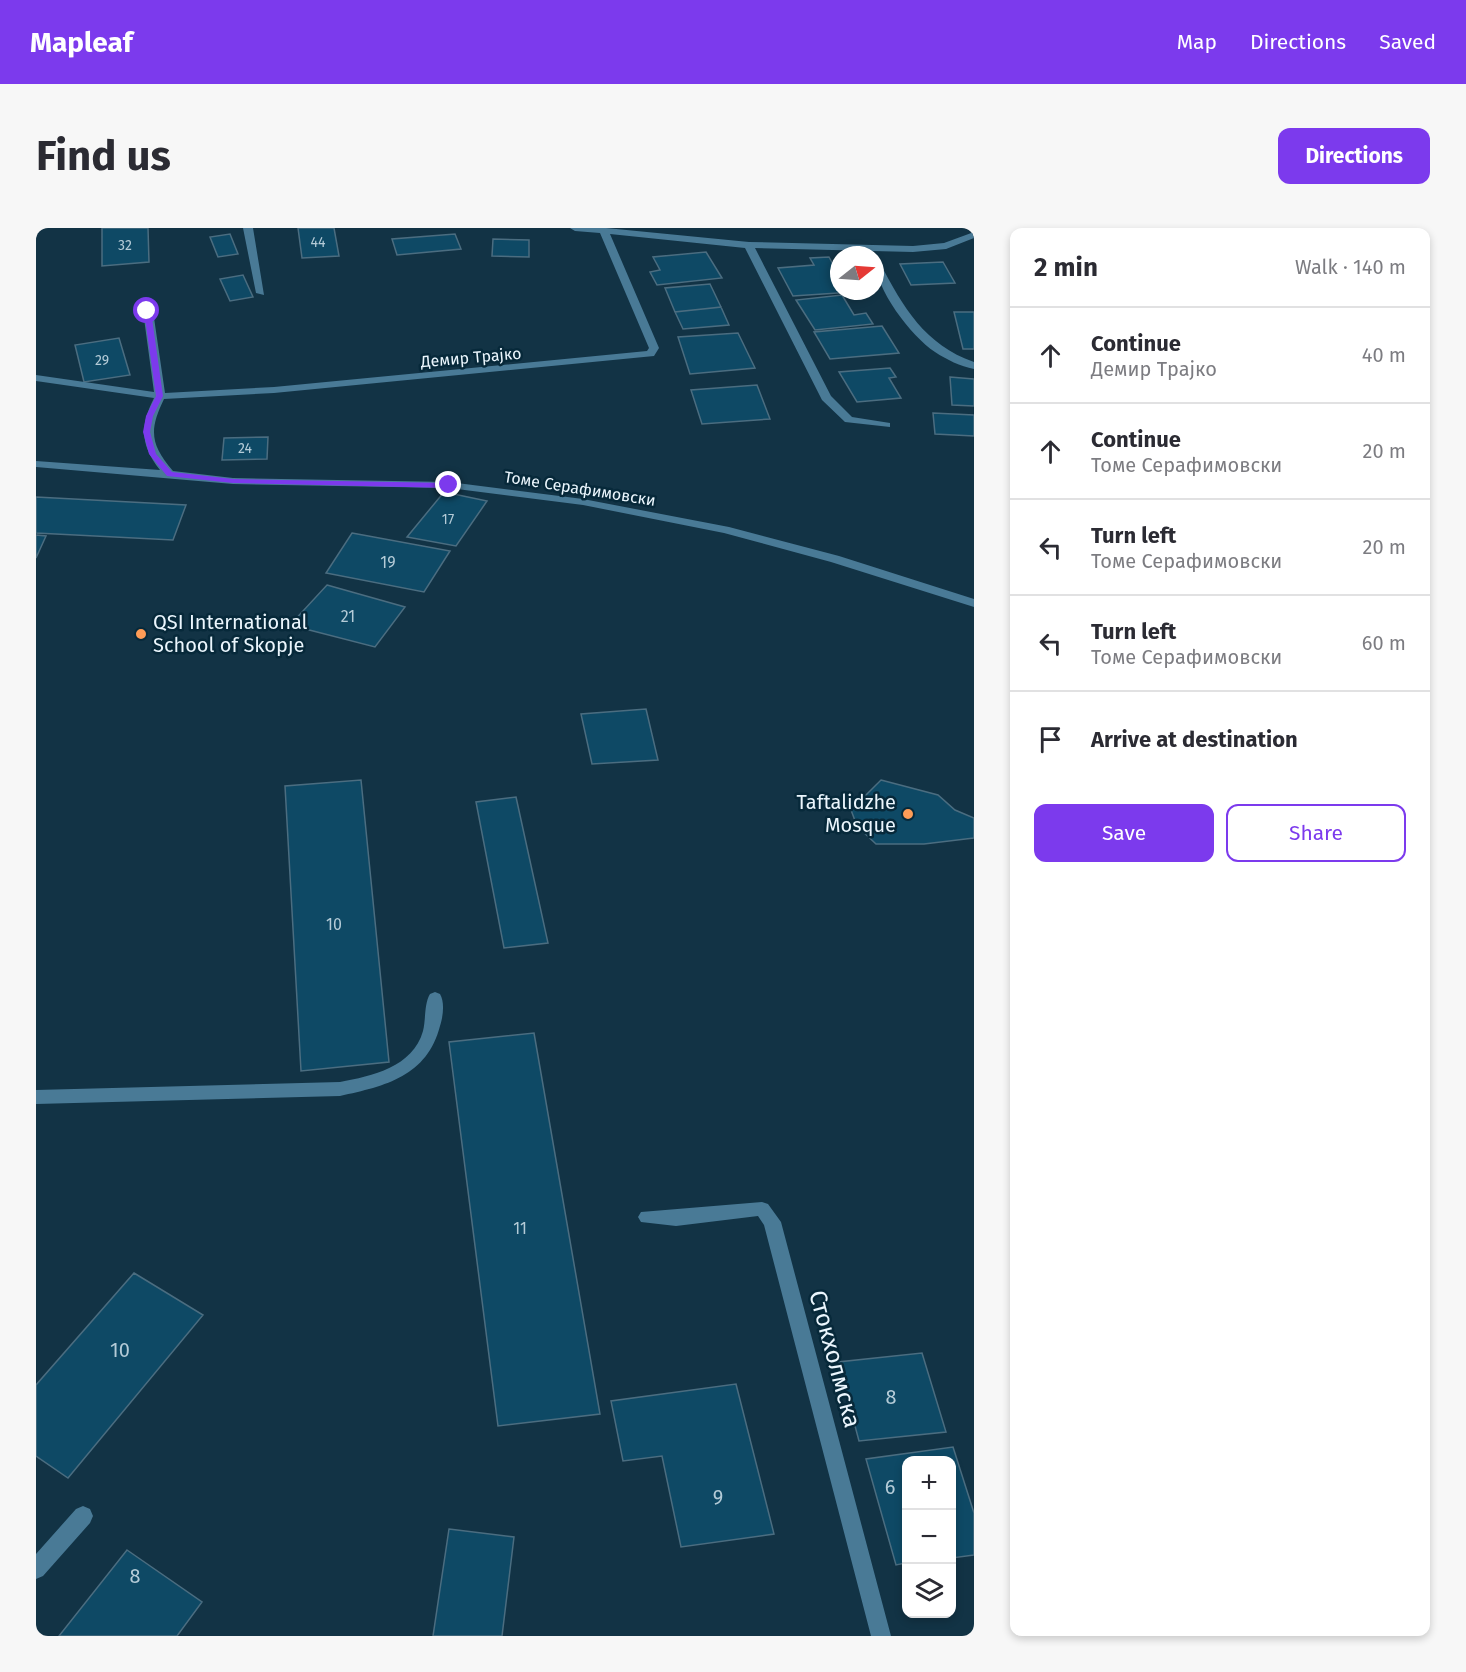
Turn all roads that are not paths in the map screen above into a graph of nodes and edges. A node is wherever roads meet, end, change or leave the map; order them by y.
1 (248, 228) edge
2 (575, 228) edge
3 (603, 230) junction
4 (974, 235) edge
5 (749, 245) junction
6 (830, 249) edge
7 (884, 250) edge
8 (884, 279) edge
9 (261, 293) dead end
10 (147, 311) dead end
11 (974, 366) edge
12 (36, 378) edge
13 (160, 396) junction
14 (886, 425) dead end
15 (36, 464) edge
16 (169, 474) junction
17 (974, 603) edge
18 (435, 999) dead end
19 (36, 1097) edge
20 (647, 1217) dead end
21 (83, 1516) dead end
22 (36, 1569) edge
23 (881, 1636) edge

1 - 9 street
2 - 3 street
3 - 5 street
3 - 13 street, Демир Трајко
4 - 7 street
5 - 6 street
5 - 14 street
8 - 11 street
10 - 13 street
12 - 13 street, Демир Трајко
13 - 16 street
15 - 16 street, Томе Серафимовски
16 - 17 street, Томе Серафимовски
18 - 19 street
20 - 23 street, Стокхолмска
21 - 22 street

